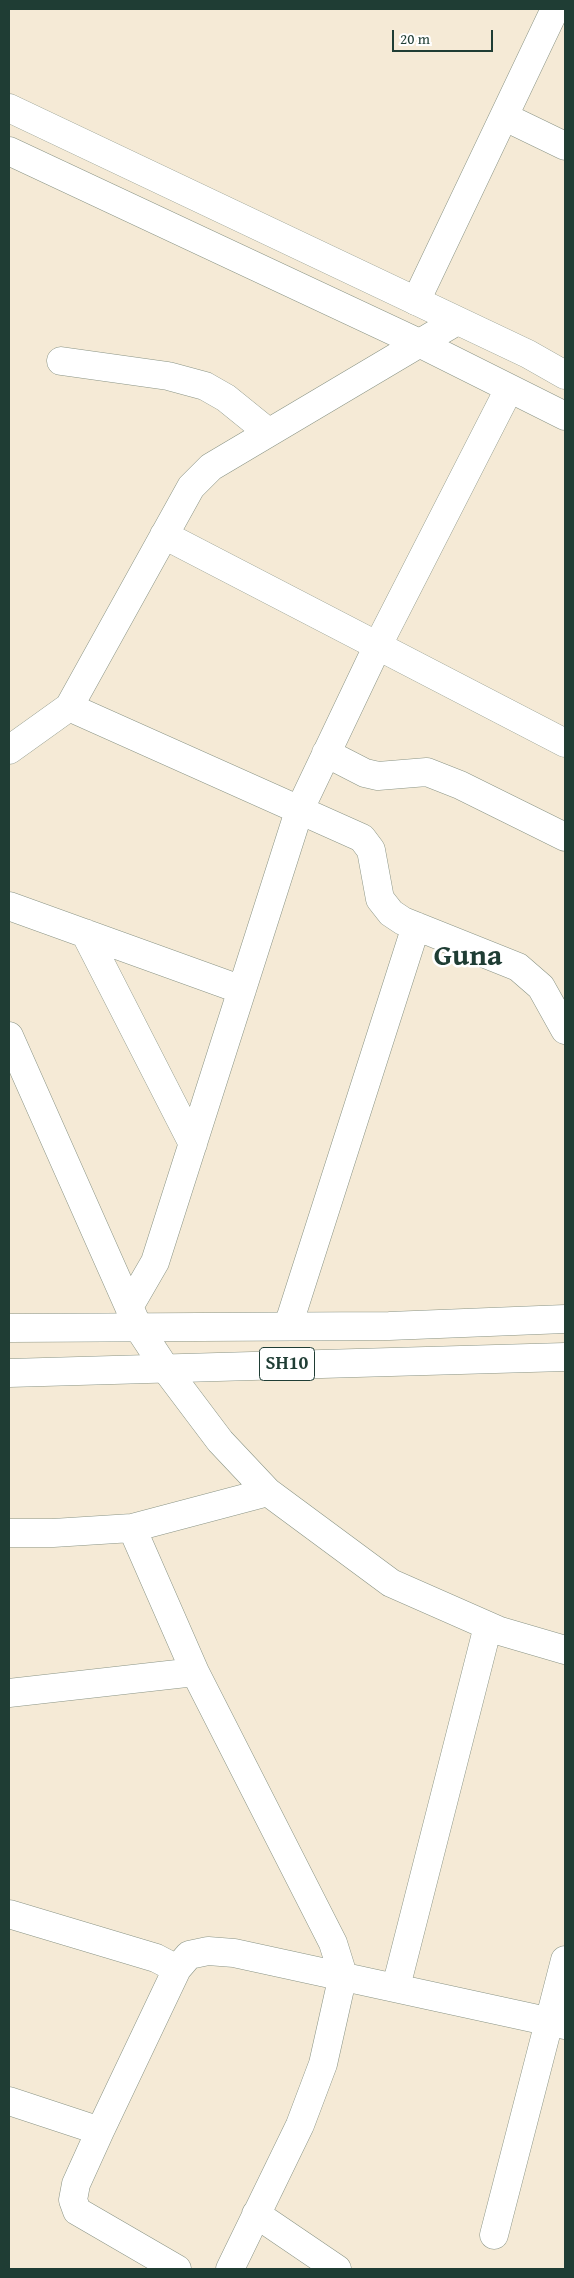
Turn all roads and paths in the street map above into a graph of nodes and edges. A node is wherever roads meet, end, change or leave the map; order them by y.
1 (555, 9) edge
2 (9, 108) edge
3 (505, 116) junction
4 (565, 146) edge
5 (9, 152) edge
6 (416, 301) junction
7 (457, 321) junction
8 (419, 343) junction
9 (61, 361) dead end
10 (565, 375) edge
11 (509, 389) junction
12 (565, 416) edge
13 (268, 432) junction
14 (164, 535) junction
15 (378, 645) junction
16 (69, 707) junction
17 (565, 743) edge
18 (9, 750) edge
19 (326, 753) junction
20 (299, 811) junction
21 (565, 837) edge
22 (9, 906) edge
23 (416, 926) junction
24 (85, 933) junction
25 (242, 990) junction
26 (565, 1030) edge
27 (9, 1036) edge
28 (16, 1068) edge
29 (193, 1144) junction
30 (133, 1317) junction
31 (565, 1319) edge
32 (288, 1326) junction
33 (9, 1328) edge
34 (565, 1358) edge
35 (165, 1368) junction
36 (9, 1373) edge
37 (268, 1492) junction
38 (132, 1528) junction
39 (9, 1533) edge
40 (488, 1626) junction
41 (565, 1650) edge
42 (195, 1672) junction
43 (9, 1693) edge
44 (9, 1914) edge
45 (565, 1960) edge
46 (177, 1968) junction
47 (343, 1975) junction
48 (396, 1987) junction
49 (557, 2023) edge
50 (9, 2101) edge
51 (100, 2131) junction
52 (256, 2214) junction
53 (494, 2235) dead end
54 (177, 2269) edge
55 (230, 2269) edge
56 (337, 2269) edge

1 - 3 street
2 - 6 street
3 - 4 street
3 - 6 street
5 - 8 street
6 - 7 street
7 - 8 street
7 - 10 street
8 - 11 street
8 - 13 street
9 - 13 street
11 - 12 street
11 - 15 street
13 - 14 street
14 - 15 street
14 - 16 street
15 - 17 street
15 - 19 street
16 - 18 street
16 - 20 street
19 - 20 street
19 - 21 street
20 - 23 street
20 - 25 street
22 - 24 street
23 - 26 street
23 - 32 street
24 - 25 street
24 - 29 street
25 - 29 street
27 - 28 street
28 - 30 street
29 - 30 street
30 - 32 street, SH10
30 - 33 street, SH10
30 - 35 street
31 - 32 street, SH10
34 - 35 street, SH10
35 - 36 street, SH10
35 - 37 street
37 - 38 street
37 - 40 street
38 - 39 street
38 - 42 street
40 - 41 street
40 - 48 street
42 - 43 street
42 - 47 street
44 - 46 street
45 - 49 street
46 - 47 street
46 - 51 street
47 - 48 street
47 - 52 street
48 - 49 street
49 - 53 street
50 - 51 street
51 - 54 street
52 - 55 street
52 - 56 street

